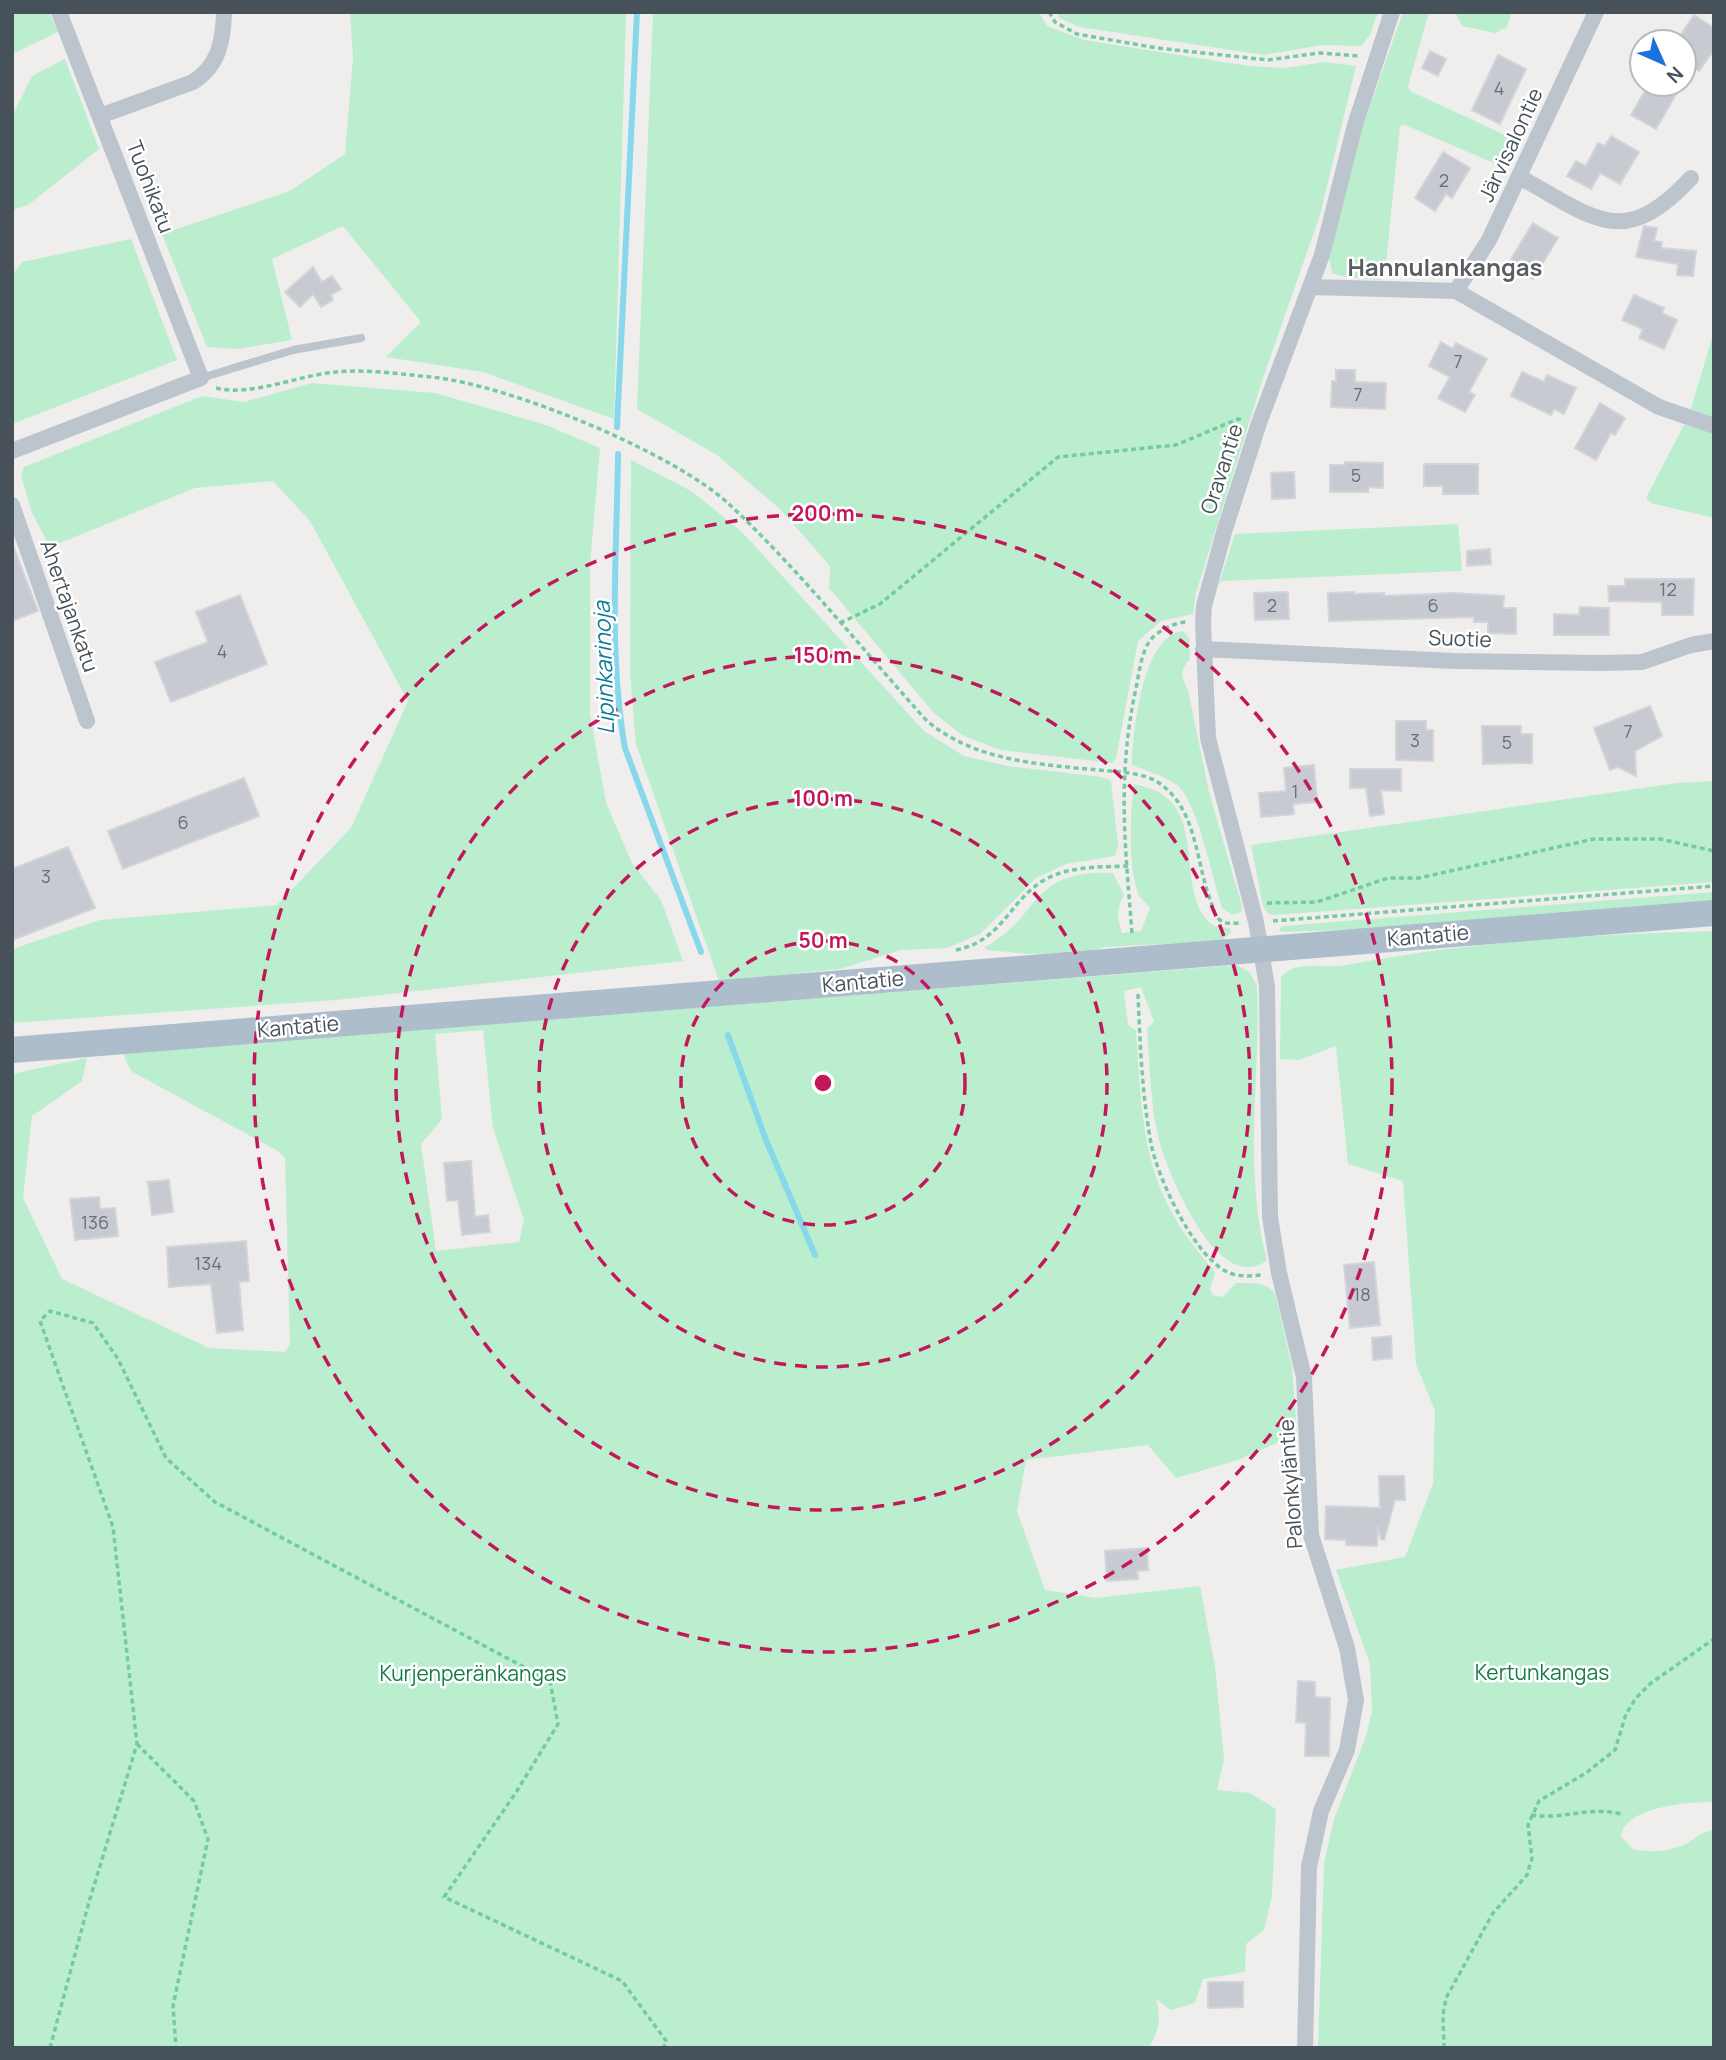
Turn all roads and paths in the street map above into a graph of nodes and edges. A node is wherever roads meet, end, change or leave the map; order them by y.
1 (59, 12) edge
2 (224, 12) edge
3 (1049, 12) edge
4 (1392, 12) edge
5 (1596, 12) edge
6 (1376, 58) junction
7 (100, 116) junction
8 (1519, 177) junction
9 (1691, 178) dead end
10 (1311, 287) junction
11 (1456, 290) junction
12 (362, 338) dead end
13 (201, 378) junction
14 (1259, 423) junction
15 (1714, 426) edge
16 (12, 451) edge
17 (12, 505) edge
18 (839, 623) junction
19 (1203, 623) junction
20 (1714, 641) edge
21 (1203, 649) junction
22 (87, 721) dead end
23 (1123, 773) junction
24 (1714, 851) edge
25 (1128, 866) junction
26 (1714, 886) edge
27 (1251, 904) junction
28 (1714, 913) edge
29 (1256, 922) junction
30 (1132, 933) dead end
31 (953, 950) dead end
32 (1262, 950) junction
33 (1138, 994) dead end
34 (12, 1050) edge
35 (1279, 1273) junction
36 (1714, 1639) edge
37 (137, 1744) junction
38 (1622, 1814) dead end
39 (1531, 1815) junction
40 (50, 2048) edge
41 (176, 2048) edge
42 (663, 2048) edge
43 (1305, 2048) edge
44 (1444, 2048) edge

1 - 7 street, Tuohikatu
2 - 7 street
3 - 6 path
4 - 6 street, Oravantie
5 - 8 street, Järvisalontie
6 - 10 street, Oravantie
7 - 13 street, Tuohikatu
8 - 9 street
8 - 11 street, Järvisalontie
10 - 11 street
10 - 14 street, Oravantie
11 - 15 street
12 - 13 lane
13 - 16 street
13 - 18 path
14 - 18 path
14 - 19 street, Oravantie
17 - 22 street, Ahertajankatu
18 - 23 path
19 - 21 street, Oravantie
19 - 23 path
20 - 21 street, Suotie
21 - 27 street, Oravantie
23 - 25 path
23 - 29 path
24 - 27 path
25 - 30 path
25 - 31 path
26 - 29 path
27 - 29 street, Oravantie
28 - 32 main road, Kantatie
29 - 32 street, Oravantie
32 - 34 main road, Kantatie
32 - 35 street, Palonkyläntie
33 - 35 path
35 - 43 street, Palonkyläntie
36 - 39 path
37 - 40 path
37 - 41 path
37 - 42 path
38 - 39 path
39 - 44 path

